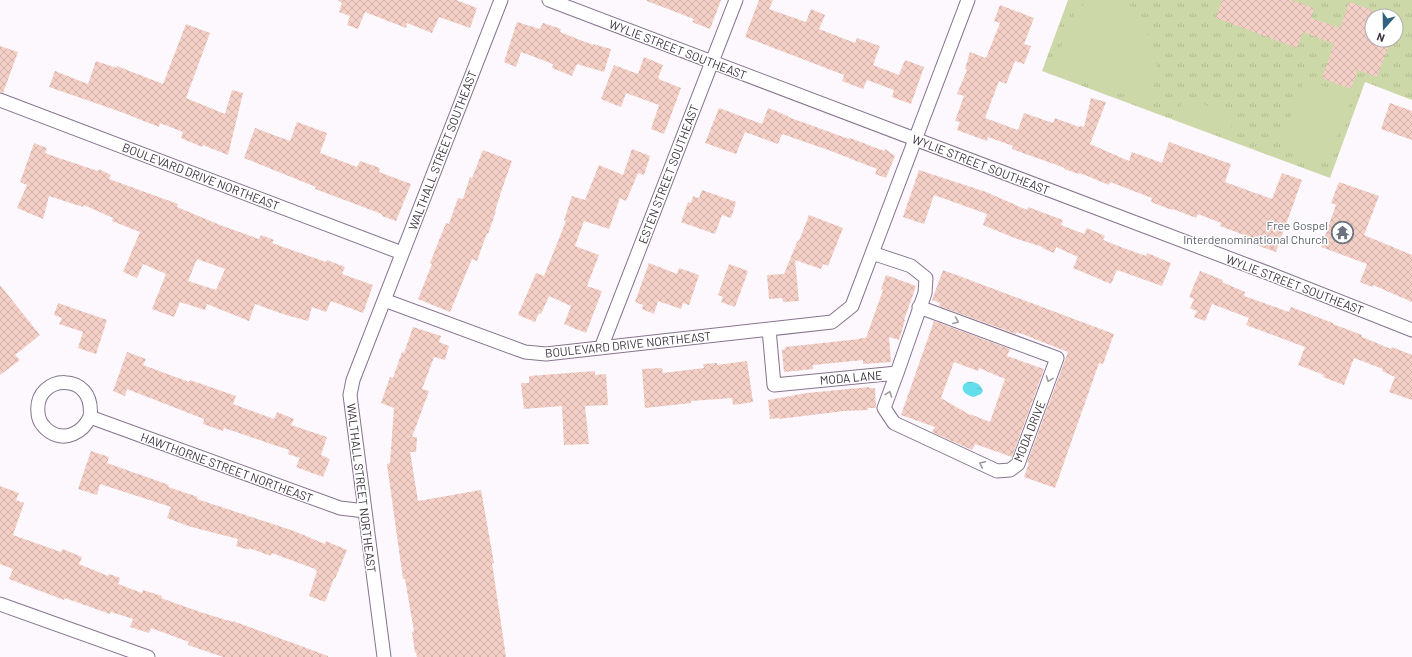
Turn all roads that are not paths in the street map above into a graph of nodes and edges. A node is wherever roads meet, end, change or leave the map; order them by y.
1 (501, 0) edge
2 (549, 0) edge
3 (736, 0) edge
4 (968, 0) edge
5 (712, 62) junction
6 (0, 100) edge
7 (915, 139) junction
8 (402, 253) junction
9 (872, 253) junction
10 (384, 300) junction
11 (919, 307) junction
12 (769, 329) junction
13 (1412, 330) edge
14 (601, 348) junction
15 (897, 373) junction
16 (90, 417) junction
17 (365, 511) junction
18 (0, 604) edge
19 (147, 657) edge
20 (384, 657) edge

1 - 8 street, WALTHALL STREET SOUTHEAST
2 - 5 street, WYLIE STREET SOUTHEAST
3 - 5 street, ESTEN STREET SOUTHEAST
4 - 7 street
5 - 7 street, WYLIE STREET SOUTHEAST
5 - 14 street, ESTEN STREET SOUTHEAST
6 - 8 street, BOULEVARD DRIVE NORTHEAST
7 - 9 street
7 - 13 street, WYLIE STREET SOUTHEAST
8 - 10 street, WALTHALL STREET SOUTHEAST
9 - 11 street, MODA LANE
9 - 12 street, BOULEVARD DRIVE NORTHEAST
10 - 14 street, BOULEVARD DRIVE NORTHEAST
10 - 17 street, WALTHALL STREET NORTHEAST
11 - 15 street, MODA LANE
11 -> 15 street, MODA DRIVE
12 - 14 street, BOULEVARD DRIVE NORTHEAST
12 - 15 street, MODA LANE
16 - 16 street
16 - 17 street, HAWTHORNE STREET NORTHEAST
17 - 20 street, WALTHALL STREET NORTHEAST
18 - 19 street

